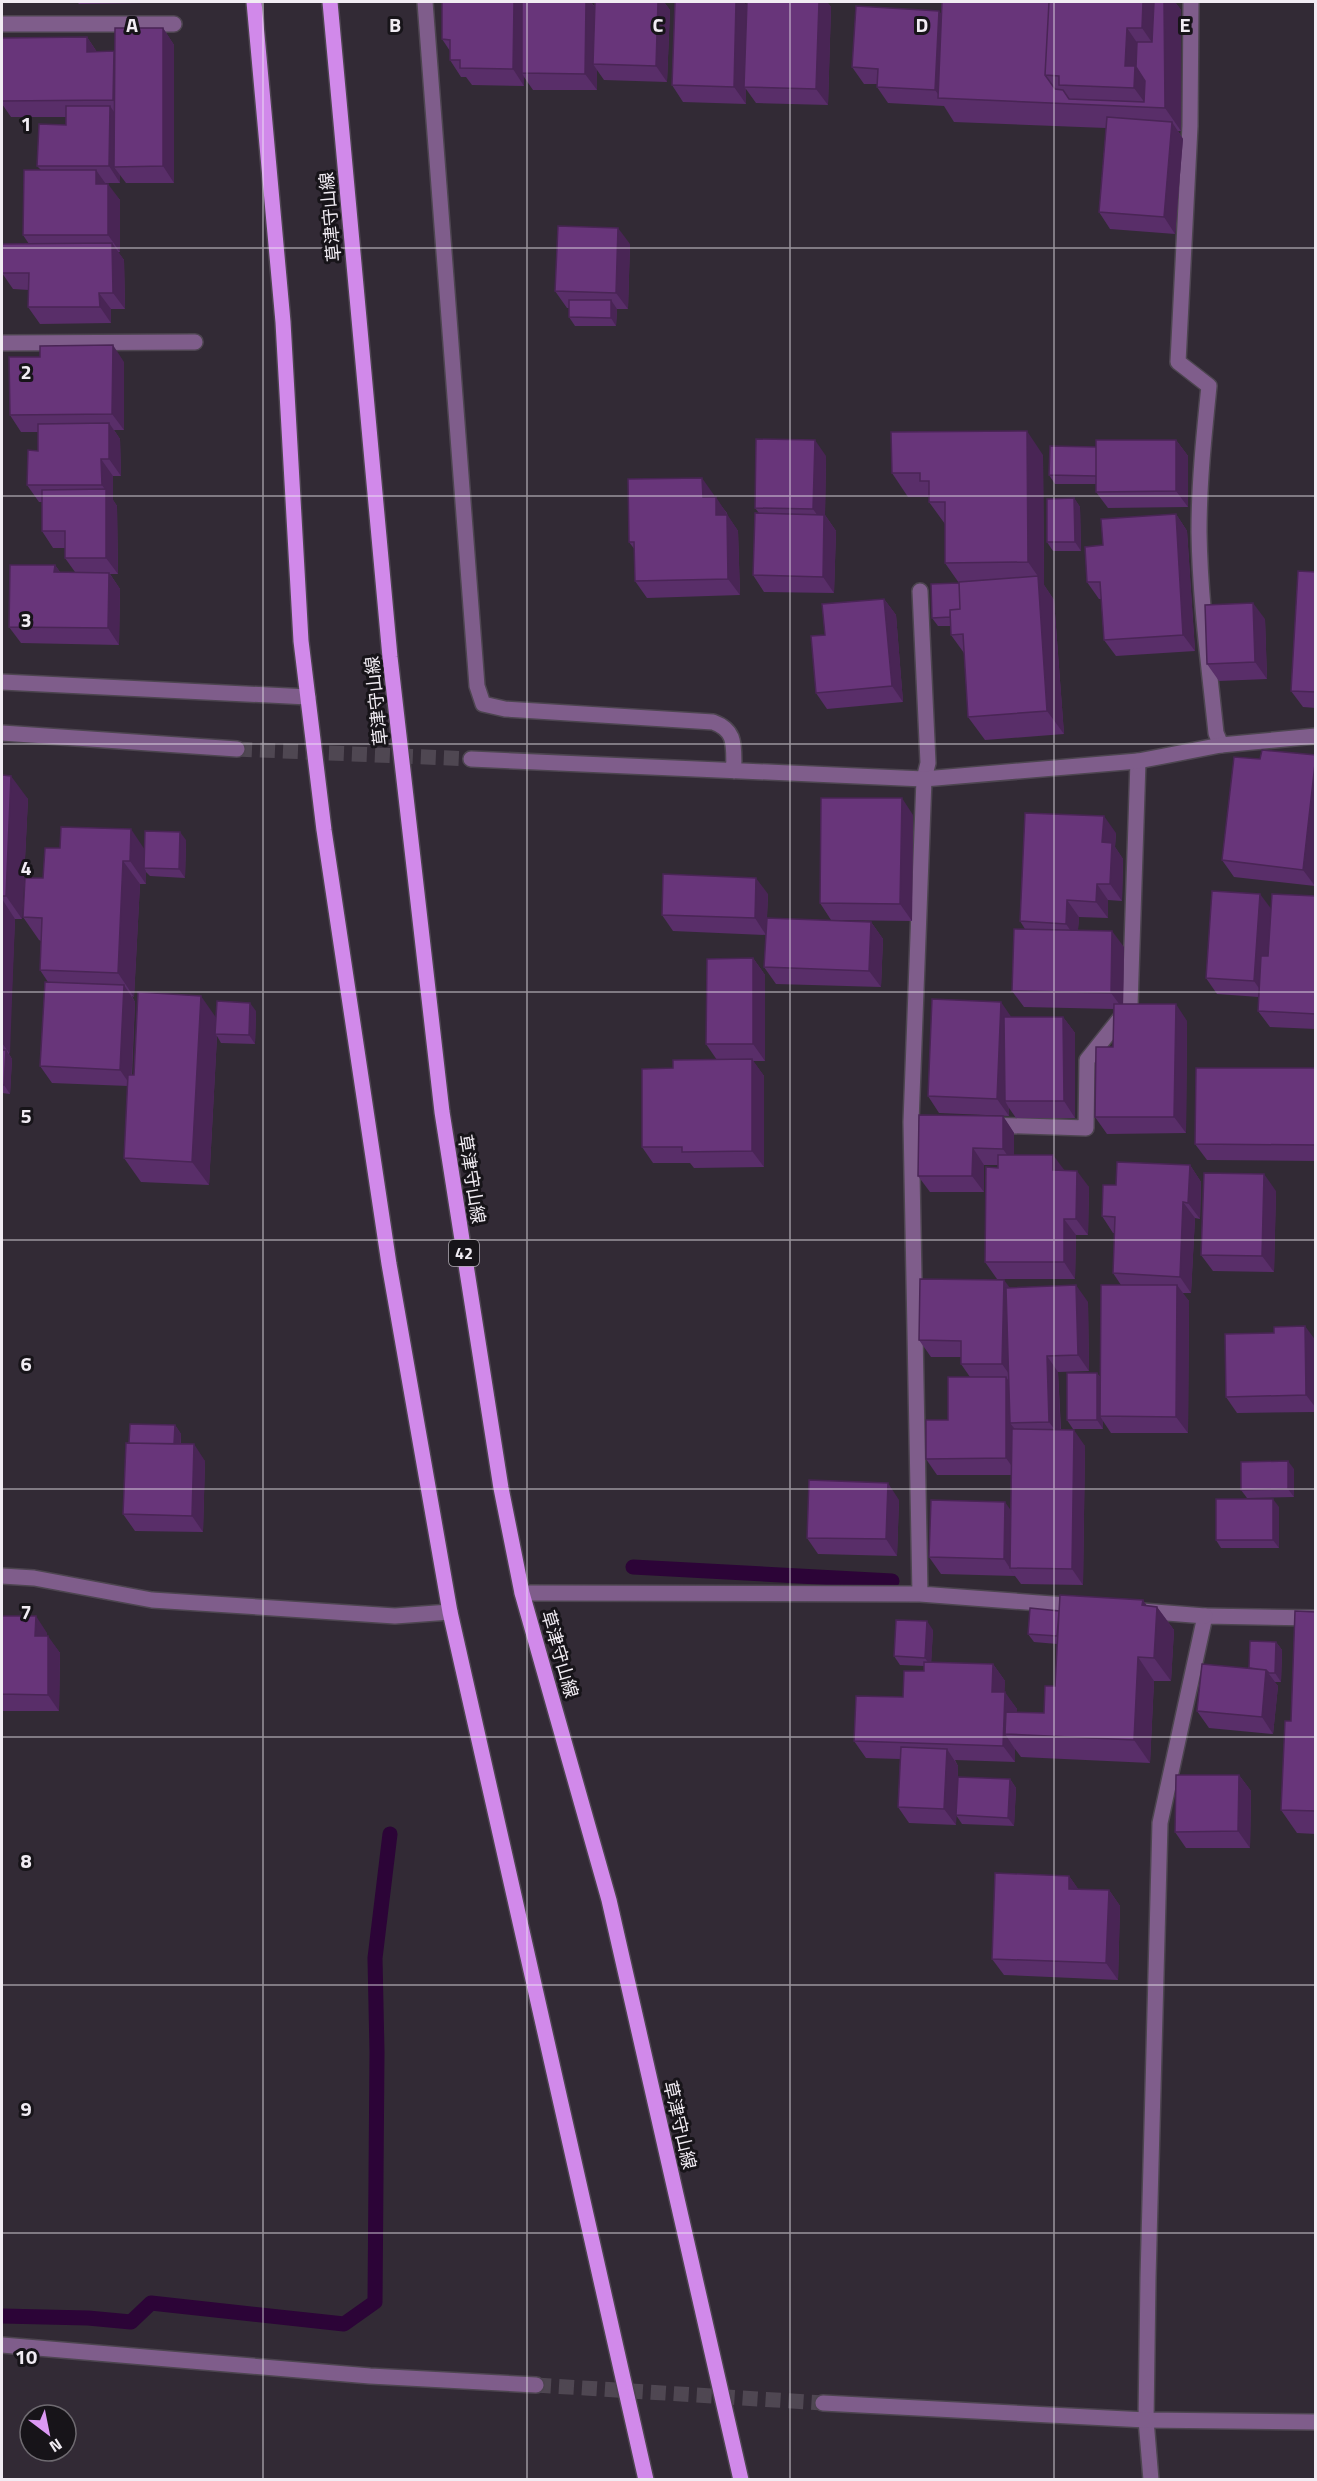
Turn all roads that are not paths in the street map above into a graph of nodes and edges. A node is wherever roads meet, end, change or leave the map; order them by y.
1 (254, 2) edge
2 (330, 2) edge
3 (425, 2) edge
4 (1191, 2) edge
5 (2, 24) edge
6 (174, 24) dead end
7 (195, 342) dead end
8 (2, 343) edge
9 (920, 591) dead end
10 (2, 682) edge
11 (308, 697) junction
12 (2, 734) edge
13 (1316, 736) edge
14 (1221, 745) junction
15 (237, 749) tunnel mouth
16 (471, 759) tunnel mouth
17 (1138, 761) junction
18 (734, 771) junction
19 (924, 779) junction
20 (970, 1124) edge
21 (2, 1576) edge
22 (522, 1593) junction
23 (920, 1594) junction
24 (1098, 1608) edge
25 (1122, 1610) edge
26 (450, 1612) junction
27 (1205, 1616) junction
28 (1316, 1618) edge
29 (2, 2345) edge
30 (536, 2385) tunnel mouth
31 (823, 2403) tunnel mouth
32 (1146, 2420) junction
33 (1316, 2422) edge
34 (646, 2480) edge
35 (741, 2480) edge
36 (1151, 2480) edge

1 - 11 main road
2 - 22 main road, 草津守山線 / 42
3 - 18 street
4 - 14 street
5 - 6 street
7 - 8 street
9 - 19 street
10 - 11 street
11 - 26 main road
12 - 15 street
13 - 14 street
14 - 17 street
16 - 18 street
17 - 19 street
17 - 20 street
18 - 19 street
19 - 23 street
21 - 26 street
22 - 23 street
22 - 35 main road, 草津守山線 / 42
23 - 24 street
25 - 27 street
26 - 34 main road
27 - 28 street
27 - 32 street
29 - 30 street
31 - 32 street
32 - 33 street
32 - 36 street

